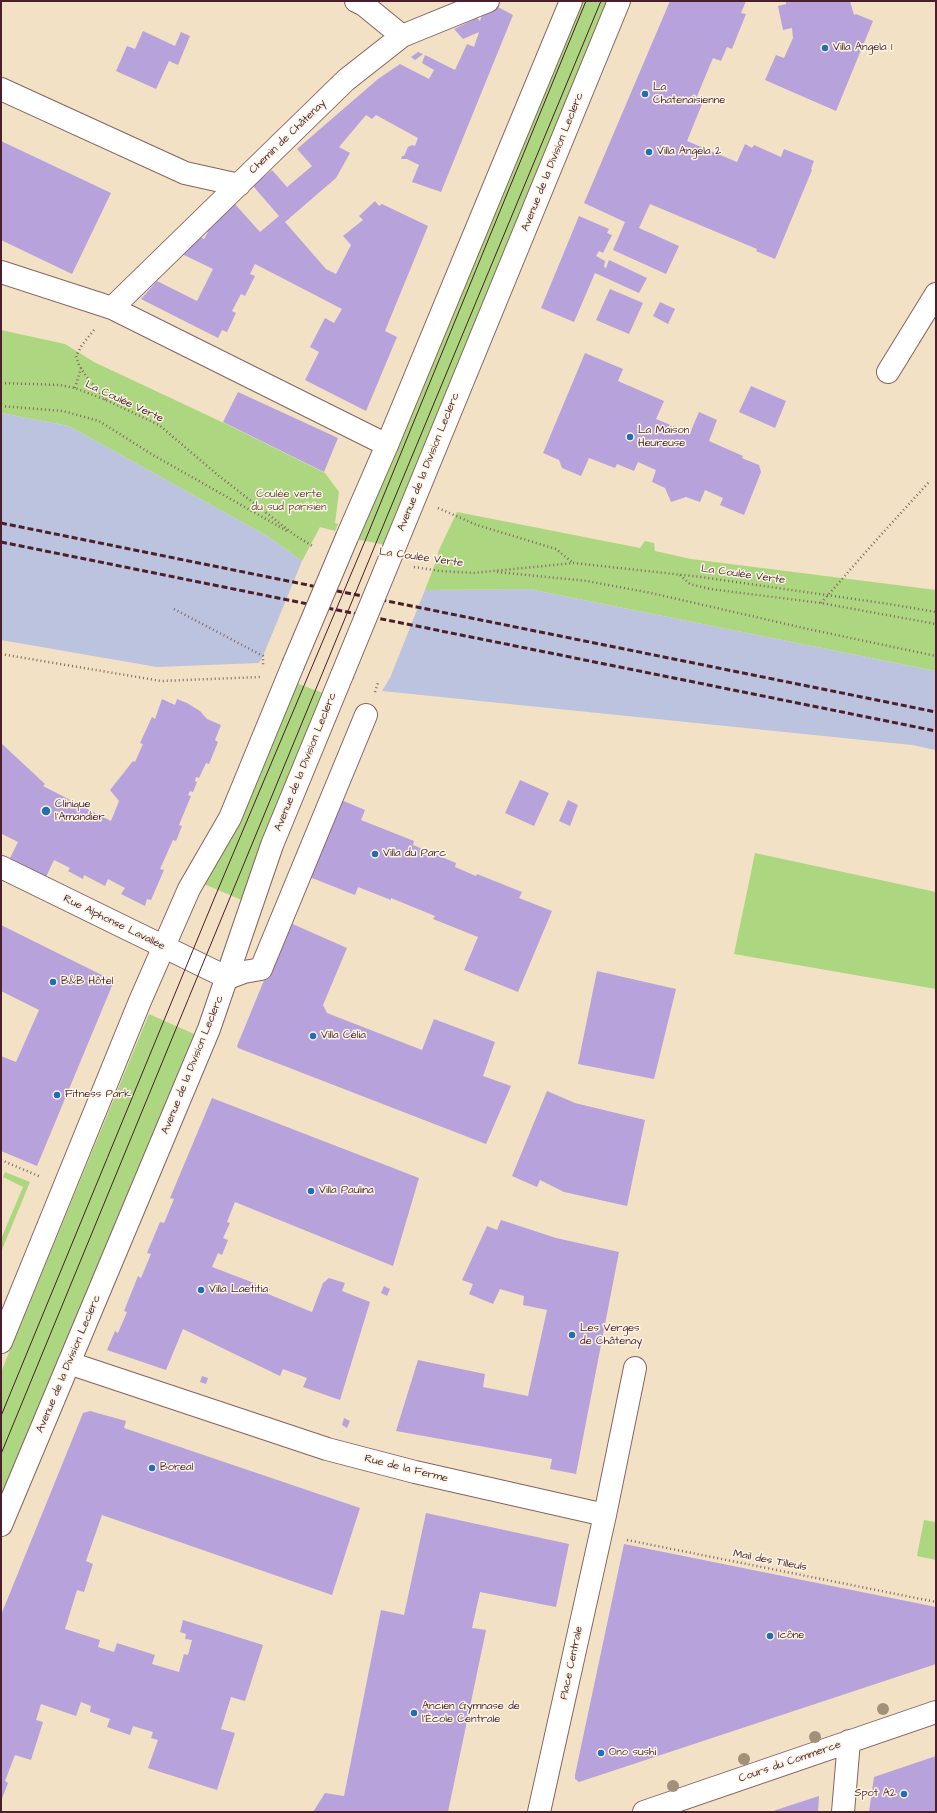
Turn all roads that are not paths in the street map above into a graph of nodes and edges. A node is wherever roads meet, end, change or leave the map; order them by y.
1 (356, 1) edge
2 (488, 1) edge
3 (571, 1) edge
4 (619, 1) edge
5 (402, 36) junction
6 (1, 88) edge
7 (239, 185) junction
8 (1, 272) edge
9 (936, 294) edge
10 (112, 308) junction
11 (888, 372) dead end
12 (387, 444) junction
13 (366, 715) dead end
14 (1, 867) edge
15 (164, 947) junction
16 (228, 978) junction
17 (3, 1329) edge
18 (69, 1363) junction
19 (635, 1368) dead end
20 (1, 1525) edge
21 (603, 1525) junction
22 (936, 1712) edge
23 (849, 1741) junction
24 (539, 1812) edge
25 (644, 1812) edge
26 (843, 1812) edge

1 - 5 main road
2 - 5 main road, Chemin de Châtenay
3 - 12 main road
4 - 16 main road, Avenue de la Division Leclerc, bridge
5 - 7 main road, Chemin de Châtenay
6 - 7 main road
7 - 10 main road, Chemin de Châtenay
8 - 10 main road
9 - 11 main road
10 - 12 main road
12 - 15 main road, bridge
13 - 16 main road
14 - 15 main road, Rue Alphonse Lavallée
15 - 16 main road, Rue Alphonse Lavallée
15 - 17 main road
16 - 18 main road, Avenue de la Division Leclerc
18 - 20 main road, Avenue de la Division Leclerc
18 - 21 main road, Rue de la Ferme
19 - 21 main road
21 - 24 main road, Place Centrale
22 - 23 main road, Cours du Commerce
23 - 25 main road, Cours du Commerce
23 - 26 main road

